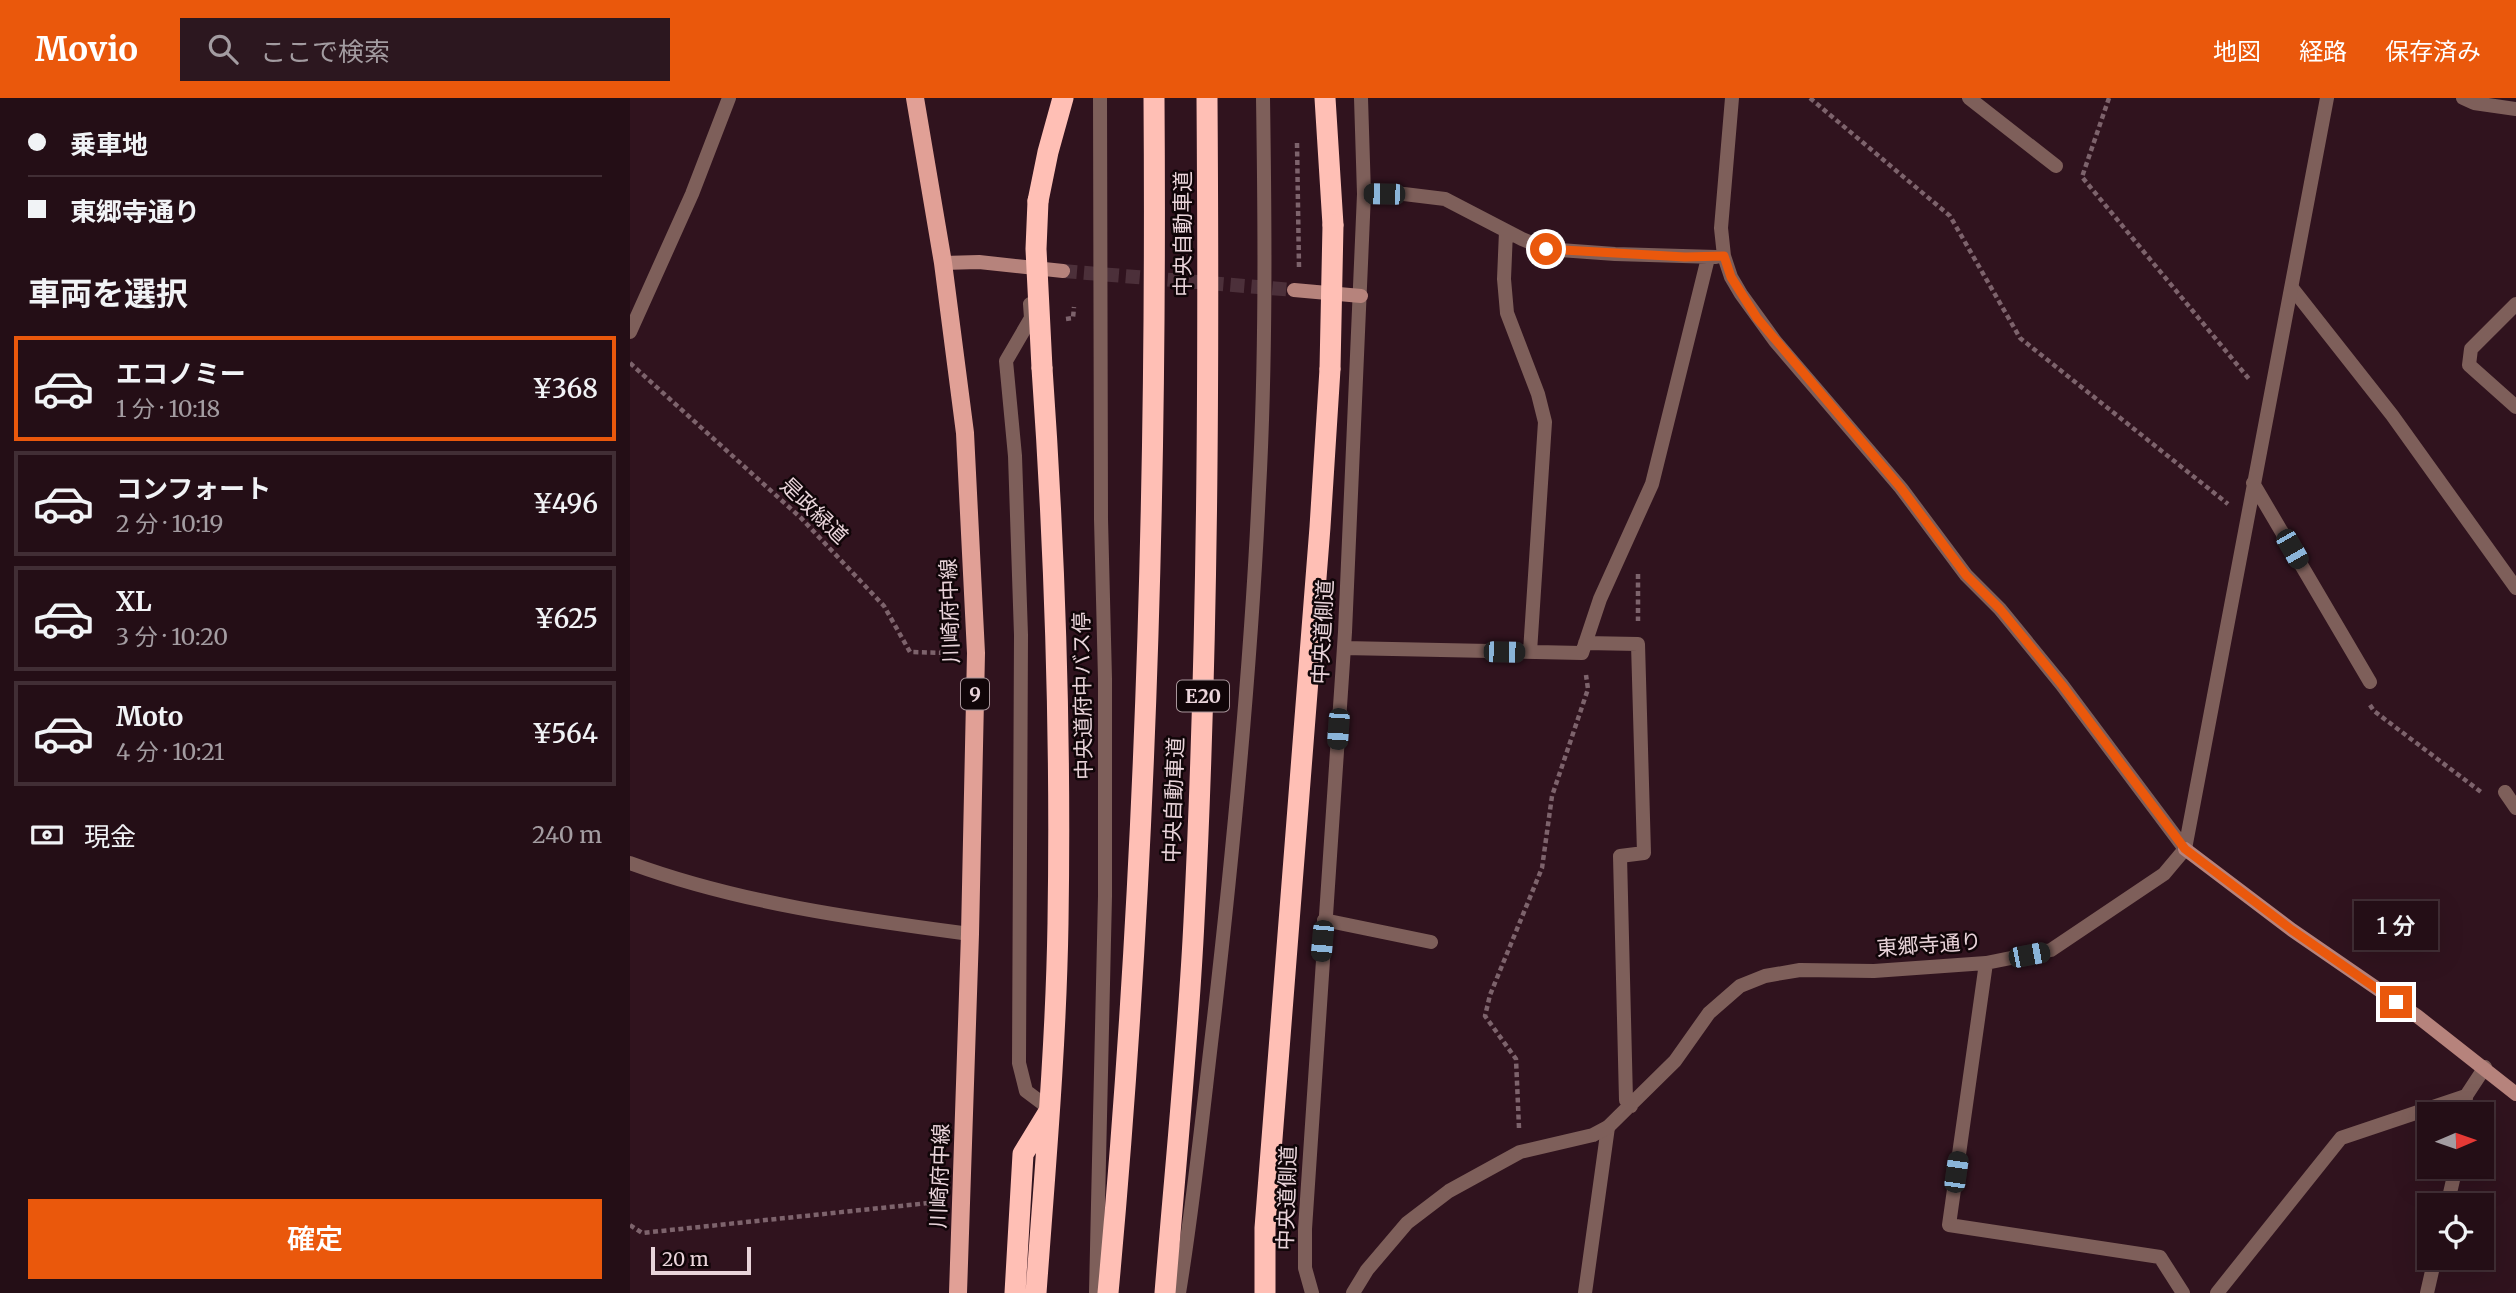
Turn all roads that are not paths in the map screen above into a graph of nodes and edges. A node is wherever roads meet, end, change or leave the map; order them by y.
1 (729, 98) edge
2 (915, 98) edge
3 (1063, 98) edge
4 (1100, 98) edge
5 (1154, 98) edge
6 (1207, 98) edge
7 (1263, 98) edge
8 (1325, 98) edge
9 (1361, 98) edge
10 (1732, 98) edge
11 (1969, 98) edge
12 (2328, 98) edge
13 (2463, 98) edge
14 (2516, 109) edge
15 (2056, 166) dead end
16 (1364, 194) junction
17 (1506, 231) junction
18 (1724, 256) junction
19 (1708, 258) junction
20 (943, 263) junction
21 (1030, 267) junction
22 (1063, 271) tunnel mouth
23 (2292, 288) junction
24 (1294, 290) tunnel mouth
25 (1361, 296) junction
26 (2516, 303) edge
27 (630, 332) edge
28 (2516, 407) edge
29 (2253, 483) junction
30 (2516, 588) edge
31 (1343, 648) junction
32 (1584, 648) junction
33 (1530, 652) junction
34 (2370, 682) dead end
35 (2505, 792) dead end
36 (2516, 808) edge
37 (2185, 849) junction
38 (630, 863) edge
39 (1324, 919) junction
40 (970, 934) junction
41 (1431, 942) dead end
42 (1986, 963) junction
43 (2485, 1068) junction
44 (2516, 1094) edge
45 (2466, 1096) junction
46 (2466, 1102) edge
47 (1631, 1106) junction
48 (1050, 1109) junction
49 (1608, 1127) junction
50 (2432, 1270) edge
51 (958, 1293) edge
52 (1015, 1293) edge
53 (1036, 1293) edge
54 (1096, 1293) edge
55 (1108, 1293) edge
56 (1165, 1293) edge
57 (1179, 1293) edge
58 (1265, 1293) edge
59 (1312, 1293) edge
60 (1353, 1293) edge
61 (1585, 1293) edge
62 (2183, 1293) edge
63 (2217, 1293) edge
64 (2427, 1293) edge

1 - 27 street
2 - 20 main road, 川崎府中線 / 9
3 - 48 highway, bridge
4 - 54 street, 中央道府中バス停
5 - 55 highway, 中央自動車道 / E20
6 - 56 highway, 中央自動車道 / E20
7 - 57 street
8 - 58 highway, bridge
9 - 16 street, 中央道側道
10 - 18 street
11 - 15 street
12 - 23 street
13 - 14 street
16 - 17 street
16 - 25 street, 中央道側道
17 - 19 street
17 - 33 street
18 - 19 street
18 - 37 street
19 - 32 street
20 - 21 street
20 - 40 main road, 川崎府中線 / 9
21 - 22 street
21 - 48 street
23 - 29 street
23 - 30 street
24 - 25 street
25 - 31 street, 中央道側道
26 - 28 street
29 - 34 street
29 - 37 street
31 - 33 street
31 - 39 street, 中央道側道
32 - 33 street
32 - 47 street
35 - 36 street
37 - 42 street, 東郷寺通り
37 - 43 street
38 - 40 street
39 - 41 street
39 - 59 street, 中央道側道
40 - 51 main road, 川崎府中線 / 9
42 - 47 street, 東郷寺通り
42 - 62 street
43 - 44 street
43 - 45 street
45 - 46 street
45 - 63 street
47 - 49 street, 東郷寺通り
48 - 52 highway
48 - 53 highway
49 - 60 street, 東郷寺通り
49 - 61 street
50 - 64 street

